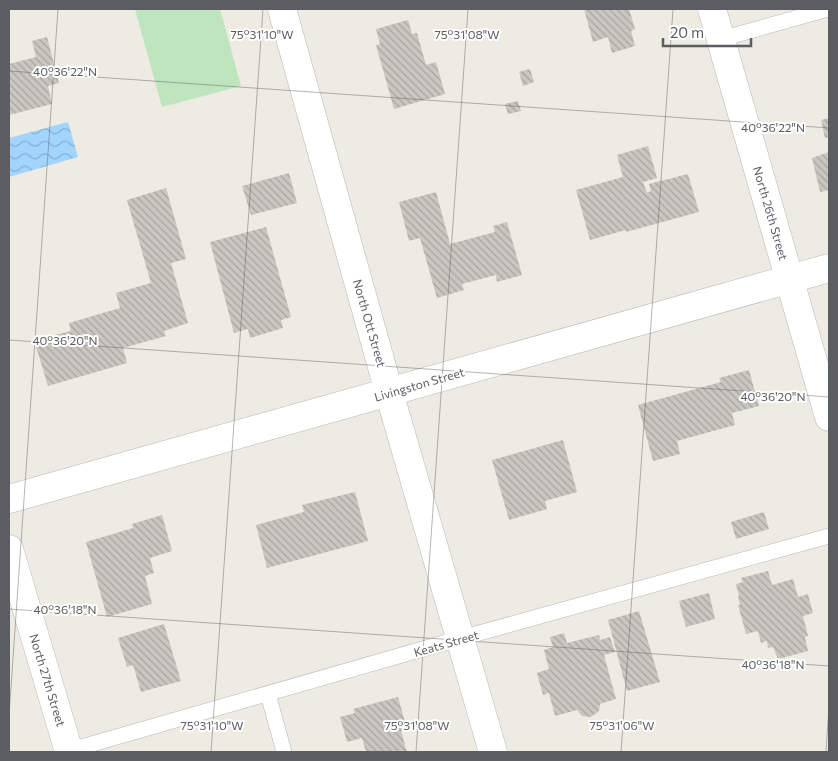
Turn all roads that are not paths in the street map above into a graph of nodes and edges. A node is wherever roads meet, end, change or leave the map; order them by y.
1 (282, 9) edge
2 (712, 9) edge
3 (828, 9) edge
4 (720, 39) junction
5 (829, 268) edge
6 (790, 279) junction
7 (389, 392) junction
8 (829, 418) edge
9 (9, 499) edge
10 (829, 536) edge
11 (9, 550) edge
12 (461, 638) junction
13 (268, 694) junction
14 (68, 752) edge
15 (284, 752) edge
16 (494, 752) edge

1 - 7 street, North Ott Street
2 - 4 street, North 26th Street
3 - 4 lane
4 - 6 street, North 26th Street
5 - 6 street, Livingston Street
6 - 7 street, Livingston Street
6 - 8 street, North 26th Street
7 - 9 street, Livingston Street
7 - 12 street, North Ott Street
10 - 12 lane, Keats Street
11 - 14 street, North 27th Street
12 - 13 lane, Keats Street
12 - 16 street, North Ott Street
13 - 14 lane, Keats Street
13 - 15 lane

